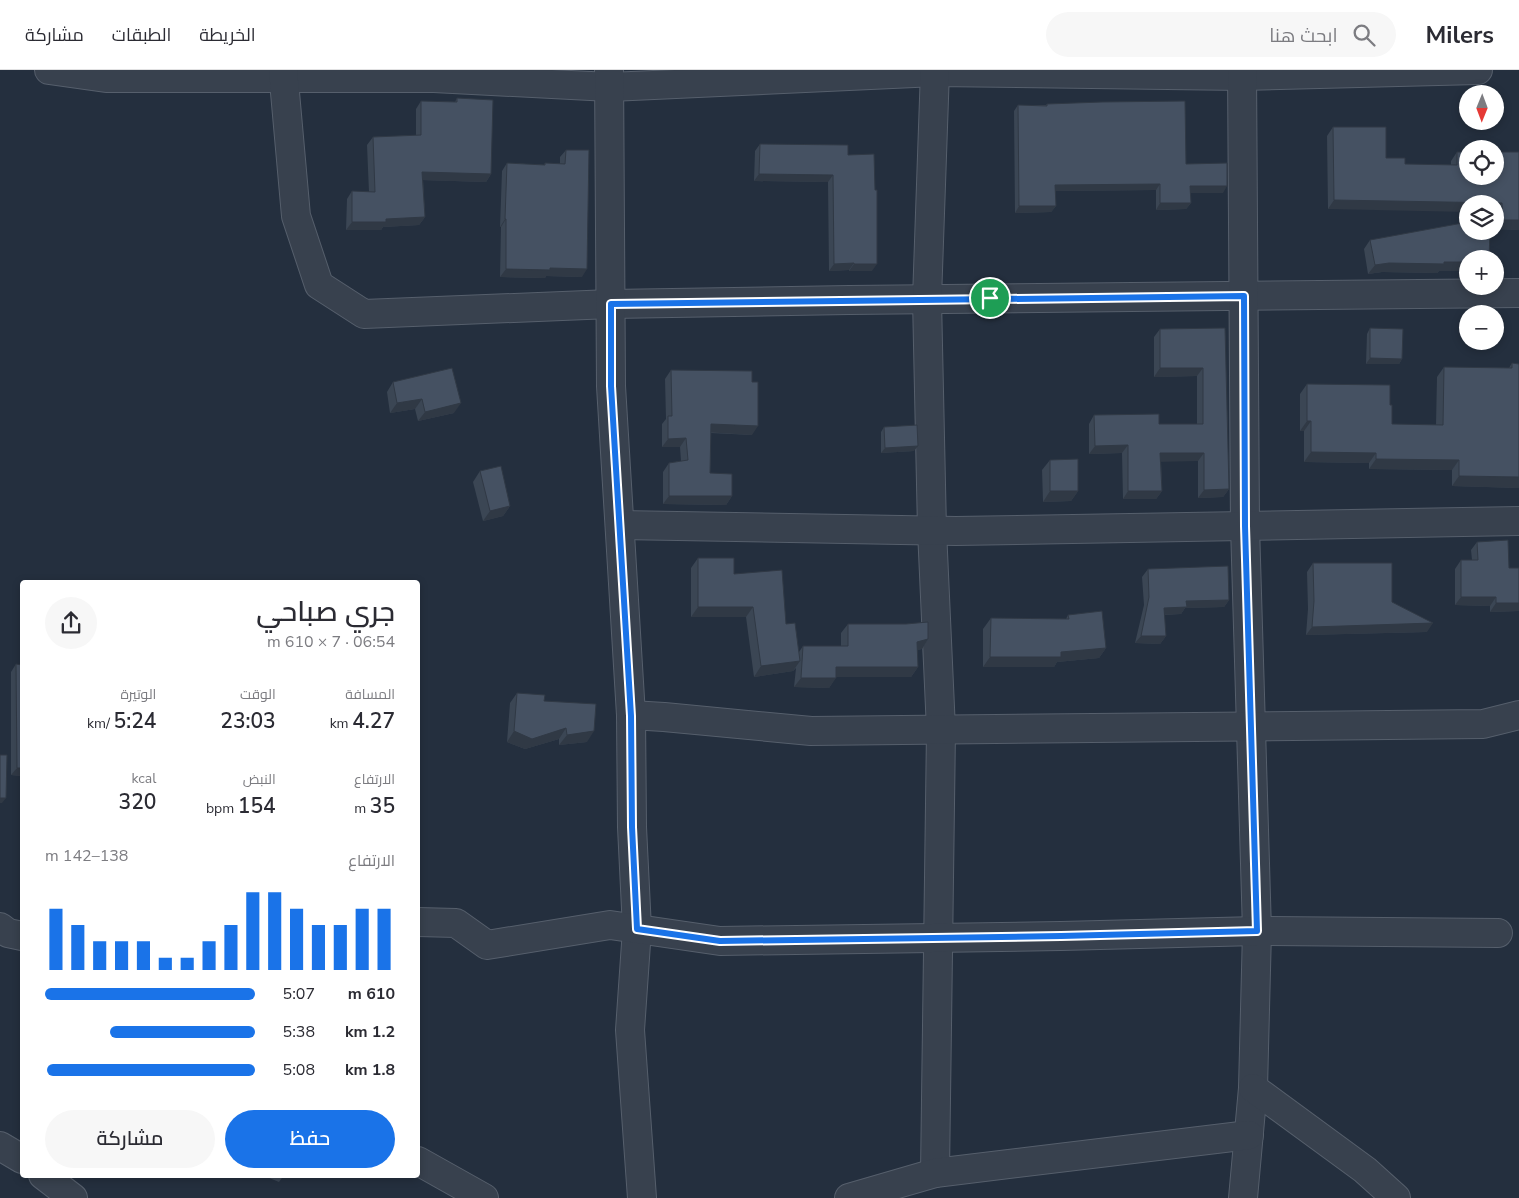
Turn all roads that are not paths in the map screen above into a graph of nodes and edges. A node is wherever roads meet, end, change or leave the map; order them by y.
1 (49, 70) edge
2 (1478, 70) edge
3 (935, 71) edge
4 (1242, 73) edge
5 (283, 74) edge
6 (610, 78) edge
7 (1519, 293) edge
8 (1244, 296) junction
9 (927, 299) junction
10 (611, 304) junction
11 (1519, 520) edge
12 (620, 525) junction
13 (1245, 526) junction
14 (932, 530) junction
15 (1519, 715) edge
16 (631, 716) junction
17 (1251, 726) junction
18 (941, 730) junction
19 (420, 922) edge
20 (0, 927) edge
21 (637, 929) junction
22 (1257, 931) junction
23 (1498, 932) dead end
24 (20, 936) edge
25 (937, 938) junction
26 (1253, 1088) junction
27 (1249, 1135) junction
28 (0, 1146) edge
29 (20, 1159) edge
30 (420, 1162) edge
31 (935, 1173) junction
32 (47, 1178) edge
33 (73, 1198) edge
34 (484, 1198) edge
35 (642, 1198) edge
36 (849, 1198) edge
37 (1243, 1198) edge
38 (1396, 1198) edge

1 - 5 street
2 - 4 street
3 - 4 street
3 - 6 street
3 - 9 street
4 - 8 street
5 - 6 street
5 - 10 street
6 - 10 street
7 - 8 street
8 - 9 street
8 - 13 street
9 - 10 street
9 - 14 street
10 - 12 street
11 - 13 street
12 - 14 street
12 - 16 street
13 - 14 street
13 - 17 street
14 - 18 street
15 - 17 street
16 - 18 street
16 - 21 street
17 - 18 street
17 - 22 street
18 - 25 street
19 - 21 street
20 - 24 street
21 - 25 street
21 - 35 street
22 - 23 street
22 - 25 street
22 - 26 street
25 - 31 street
26 - 27 street
26 - 38 street
27 - 31 street
27 - 37 street
28 - 29 street
30 - 34 street
31 - 36 street
32 - 33 street

